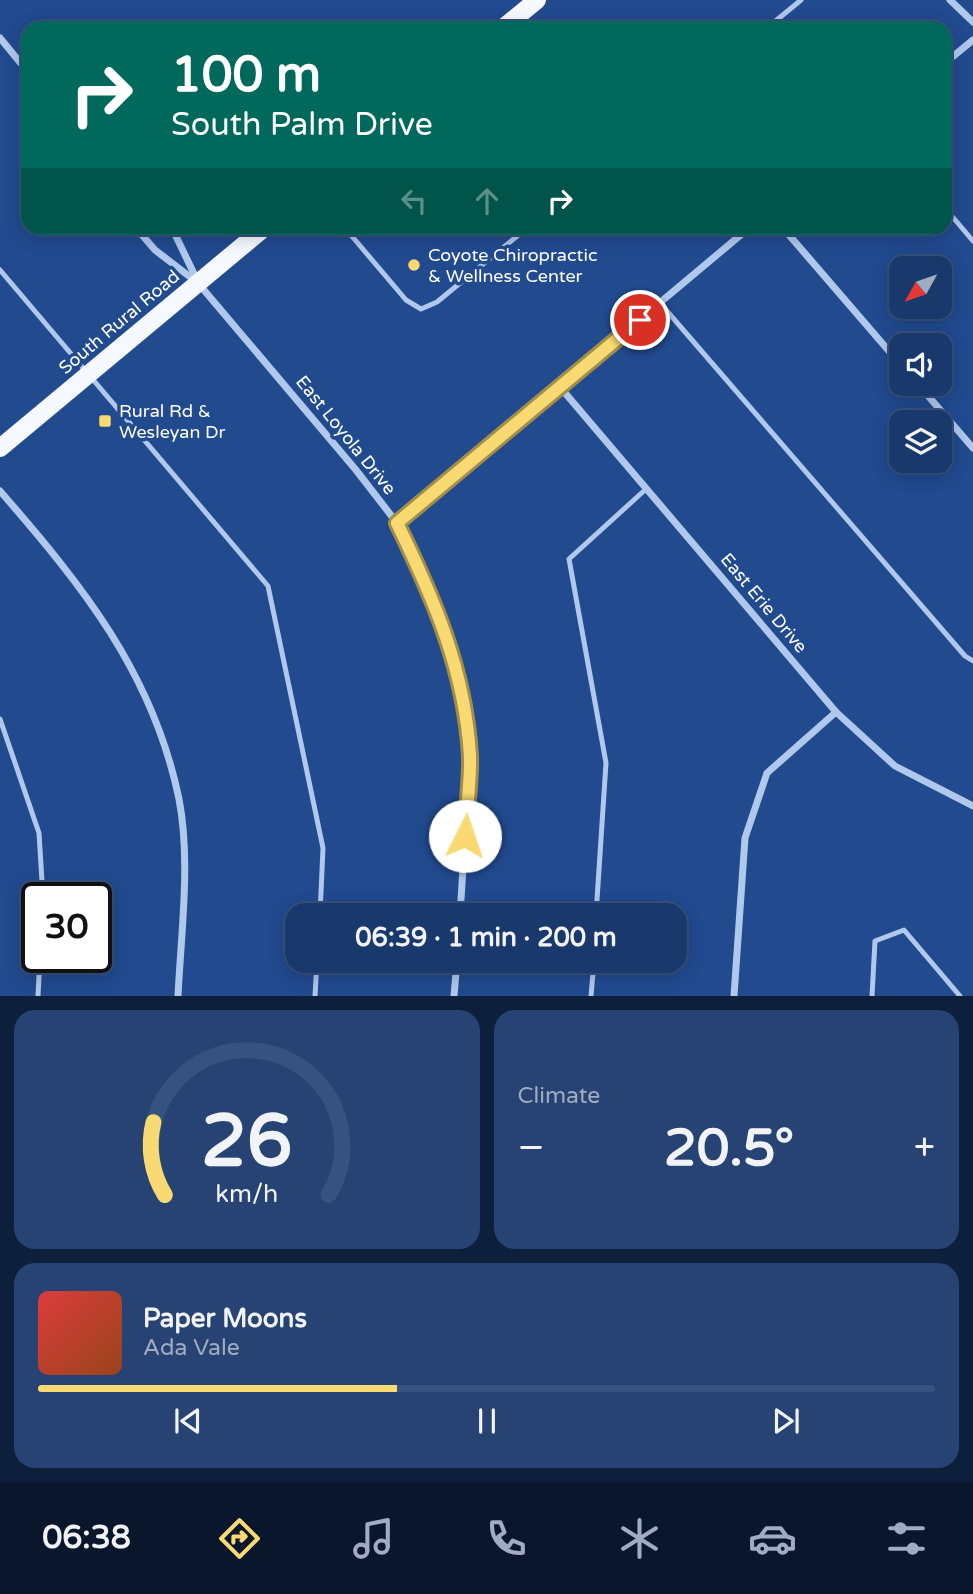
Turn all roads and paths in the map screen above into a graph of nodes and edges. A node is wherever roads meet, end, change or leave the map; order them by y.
1 (537, 0) edge
2 (801, 0) edge
3 (950, 0) edge
4 (512, 21) edge
5 (776, 21) edge
6 (973, 22) edge
7 (0, 38) edge
8 (973, 40) edge
9 (952, 57) edge
10 (21, 64) edge
11 (952, 216) edge
12 (142, 235) edge
13 (175, 235) edge
14 (256, 235) edge
15 (351, 235) edge
16 (518, 235) edge
17 (741, 235) edge
18 (789, 235) edge
19 (973, 241) edge
20 (0, 270) edge
21 (198, 283) junction
22 (660, 303) junction
23 (889, 351) edge
24 (88, 375) junction
25 (560, 387) junction
26 (928, 396) edge
27 (0, 448) edge
28 (973, 448) edge
29 (646, 489) junction
30 (0, 491) edge
31 (397, 523) junction
32 (973, 661) edge
33 (836, 712) junction
34 (0, 719) edge
35 (973, 806) edge
36 (42, 882) edge
37 (321, 903) edge
38 (461, 903) edge
39 (597, 903) edge
40 (39, 973) edge
41 (316, 973) edge
42 (456, 973) edge
43 (593, 973) edge
44 (38, 996) edge
45 (178, 996) edge
46 (315, 996) edge
47 (454, 996) edge
48 (591, 996) edge
49 (734, 996) edge
50 (872, 996) edge
51 (960, 996) edge

1 - 4 main road
2 - 5 lane
3 - 6 street
7 - 10 street
8 - 9 street
11 - 19 lane
12 - 21 street, East Loyola Drive
13 - 21 street, East Loyola Drive
14 - 21 main road, South Rural Road
15 - 16 lane
17 - 22 street
18 - 23 street
20 - 24 lane
21 - 24 main road, South Rural Road
21 - 31 street, East Loyola Drive
22 - 25 street
22 - 32 lane
24 - 27 main road, South Rural Road
24 - 37 lane
25 - 29 street, East Erie Drive
25 - 31 street
26 - 28 street
29 - 33 street, East Erie Drive
29 - 39 lane
30 - 45 street
31 - 38 street, East Loyola Drive
33 - 35 street, East Erie Drive
33 - 49 street
34 - 36 lane
40 - 44 lane
41 - 46 lane
42 - 47 street
43 - 48 lane
50 - 51 lane

